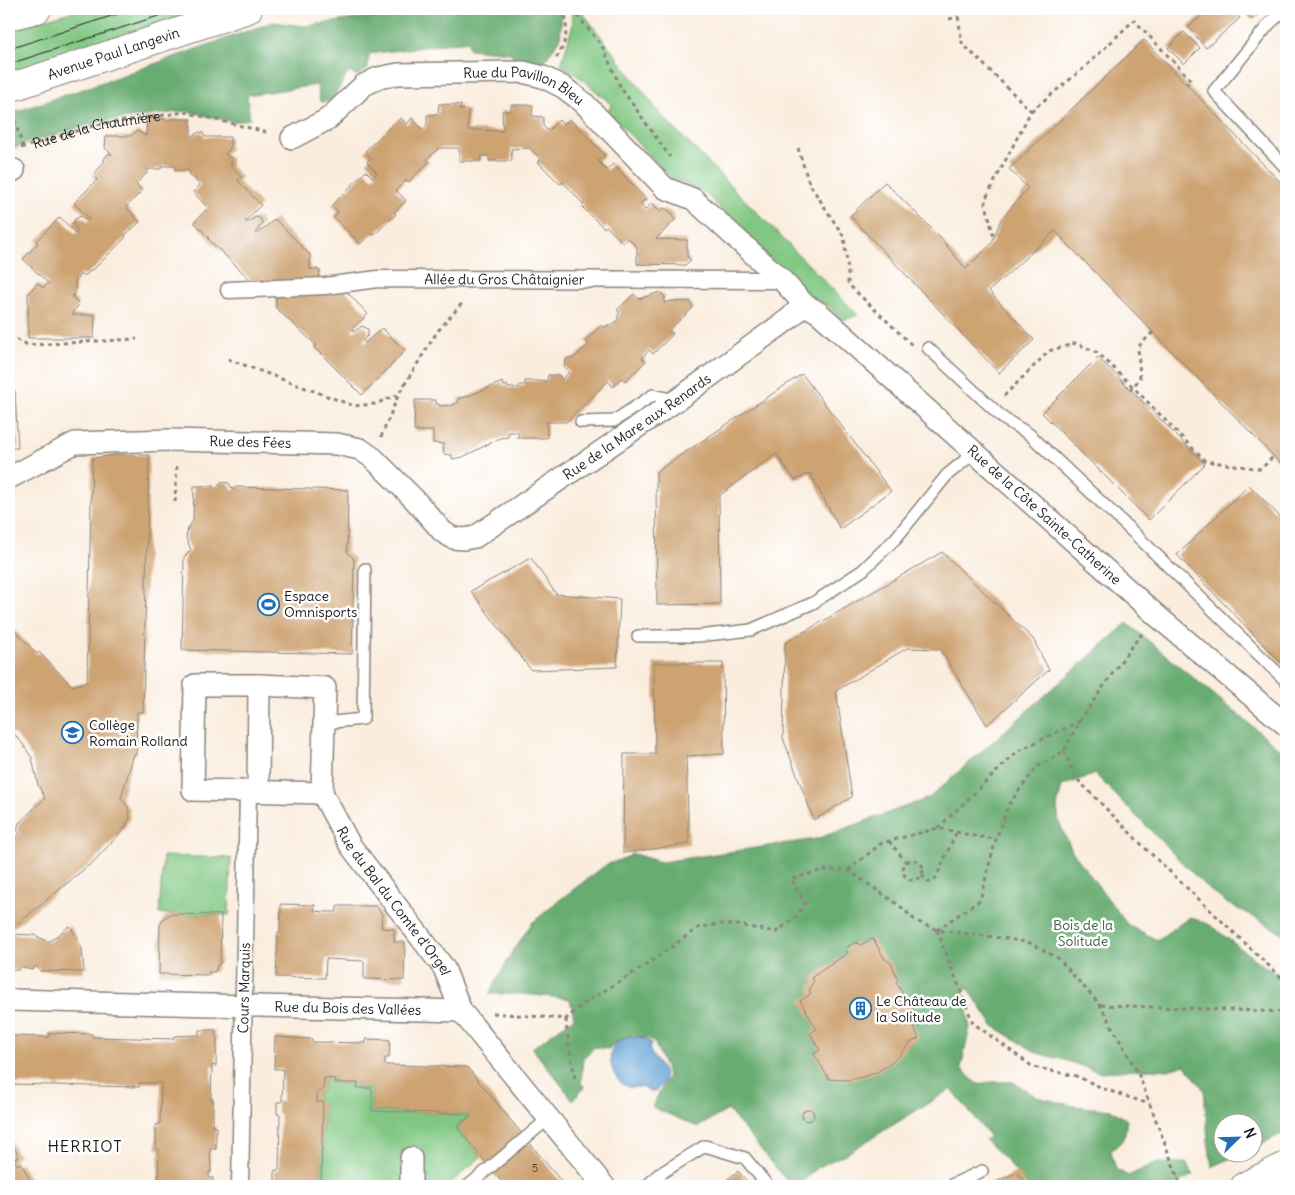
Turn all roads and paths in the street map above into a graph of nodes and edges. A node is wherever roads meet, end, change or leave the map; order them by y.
1 (37, 9) edge
2 (248, 9) edge
3 (565, 9) edge
4 (572, 9) edge
5 (957, 9) edge
6 (1286, 9) edge
7 (9, 16) edge
8 (959, 17) junction
9 (949, 19) dead end
10 (543, 77) junction
11 (1186, 84) dead end
12 (10, 97) edge
13 (1031, 111) junction
14 (292, 138) joint
15 (23, 147) junction
16 (798, 148) dead end
17 (675, 163) dead end
18 (13, 164) edge
19 (1286, 168) edge
20 (994, 238) dead end
21 (782, 280) junction
22 (229, 290) dead end
23 (464, 301) dead end
24 (812, 308) junction
25 (1153, 332) dead end
26 (9, 336) edge
27 (137, 339) dead end
28 (922, 348) joint
29 (228, 359) dead end
30 (1132, 388) junction
31 (398, 396) junction
32 (678, 400) junction
33 (992, 408) junction
34 (581, 422) dead end
35 (177, 441) junction
36 (974, 452) junction
37 (1274, 456) dead end
38 (373, 458) junction
39 (9, 478) edge
40 (175, 502) dead end
41 (464, 539) joint
42 (365, 569) dead end
43 (1156, 615) junction
44 (638, 636) dead end
45 (1286, 681) edge
46 (259, 685) junction
47 (1080, 720) junction
48 (323, 723) junction
49 (1286, 725) edge
50 (1064, 751) junction
51 (253, 792) junction
52 (322, 793) junction
53 (938, 828) junction
54 (956, 833) junction
55 (996, 839) junction
56 (889, 841) junction
57 (907, 863) junction
58 (848, 870) junction
59 (922, 875) junction
60 (937, 930) junction
61 (1286, 982) edge
62 (9, 1000) edge
63 (1100, 1005) junction
64 (244, 1007) junction
65 (461, 1011) junction
66 (1286, 1012) edge
67 (526, 1016) dead end
68 (566, 1019) junction
69 (575, 1080) dead end
70 (1149, 1104) junction
71 (548, 1119) junction
72 (411, 1158) dead end
73 (1286, 1166) edge
74 (982, 1171) dead end
75 (240, 1186) edge
76 (411, 1186) edge
77 (468, 1186) edge
78 (604, 1186) edge
79 (647, 1186) edge
80 (768, 1186) edge
81 (949, 1186) edge
82 (1181, 1186) edge
83 (1245, 1186) edge

1 - 7 main road
2 - 12 main road, Avenue Paul Langevin
3 - 10 path
4 - 17 path
5 - 8 path
6 - 19 lane
8 - 9 path
8 - 13 path
10 - 14 street, Rue du Pavillon Bleu
10 - 21 street, Rue du Pavillon Bleu
11 - 13 path
12 - 15 path
13 - 20 path
14 - 15 path, Rue de la Chaumière
15 - 18 path, Rue de la Chaumière
16 - 28 path
21 - 22 street, Allée du Gros Châtaignier
21 - 24 street, Rue du Pavillon Bleu
23 - 31 path
24 - 32 street, Rue de la Mare aux Renards
24 - 36 street, Rue de la Côte Sainte-Catherine
25 - 30 path
26 - 27 path
28 - 33 lane
29 - 31 path
30 - 33 path
30 - 37 path
31 - 38 path
32 - 34 lane
32 - 41 street, Rue de la Mare aux Renards
33 - 45 lane
35 - 38 street, Rue des Fées
35 - 39 street, Rue des Fées
35 - 40 path
36 - 43 street, Rue de la Côte Sainte-Catherine
36 - 44 lane
38 - 41 street, Rue des Fées
42 - 48 lane
43 - 47 path
43 - 49 street, Rue de la Côte Sainte-Catherine
46 - 48 street
46 - 51 street
46 - 51 street
47 - 50 path
47 - 53 path
48 - 52 street
50 - 55 path
50 - 61 path
51 - 52 street
51 - 64 street, Cours Marquis
52 - 65 street, Rue du Bal du Comte d'Orgel
53 - 54 path
53 - 56 path
54 - 55 path
54 - 59 path
55 - 60 path
56 - 57 path
56 - 58 path
57 - 59 path
57 - 59 path
58 - 60 path
58 - 68 path
60 - 63 path
60 - 70 path
62 - 64 street, Rue du Bois des Vallées
63 - 66 path
63 - 70 path
64 - 65 street, Rue du Bois des Vallées
64 - 75 street, Cours Marquis
65 - 71 street
67 - 68 path
68 - 69 path
70 - 82 path
71 - 77 lane
71 - 78 street
72 - 76 street
73 - 83 main road
74 - 81 lane
79 - 80 lane

